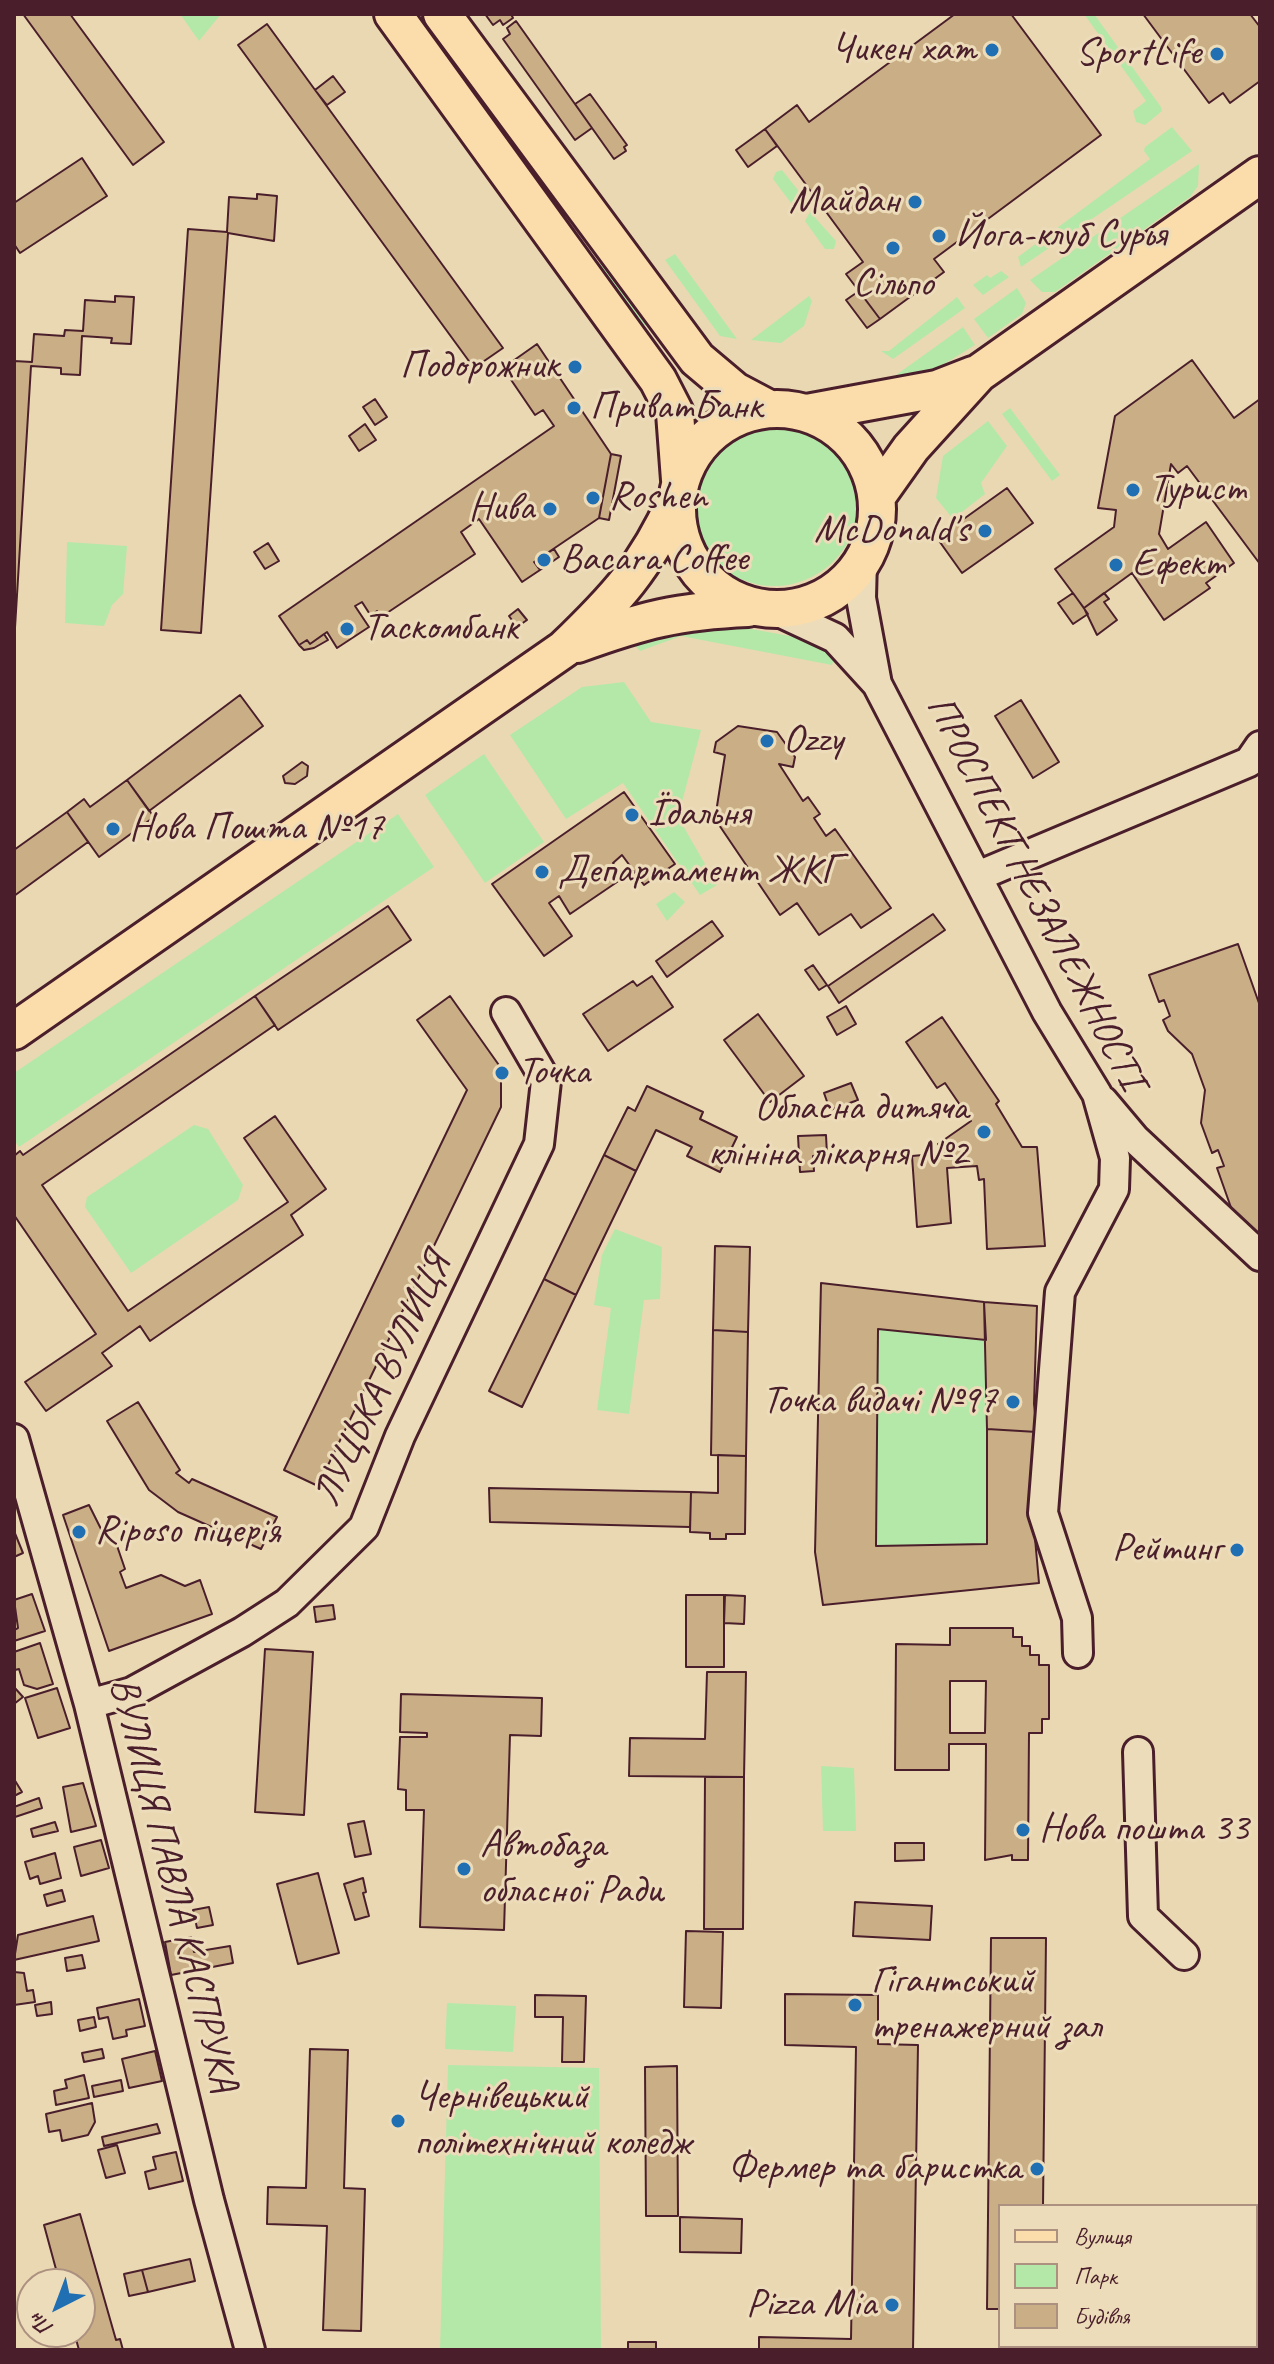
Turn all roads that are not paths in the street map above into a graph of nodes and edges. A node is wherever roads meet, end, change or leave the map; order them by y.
1 (393, 14) edge
2 (442, 14) edge
3 (1260, 175) edge
4 (979, 373) junction
5 (769, 409) junction
6 (807, 413) junction
7 (678, 491) junction
8 (877, 496) junction
9 (862, 559) junction
10 (764, 609) junction
11 (564, 649) junction
12 (877, 684) junction
13 (1260, 746) edge
14 (978, 876) junction
15 (506, 1012) dead end
16 (14, 1031) edge
17 (1097, 1094) junction
18 (1260, 1256) edge
19 (14, 1439) edge
20 (1078, 1653) dead end
21 (89, 1704) junction
22 (1138, 1752) dead end
23 (1184, 1955) dead end
24 (250, 2350) edge

1 - 7 main road
2 - 5 main road
3 - 4 main road
4 - 6 main road
4 - 8 main road
5 - 6 main road
5 - 7 main road
6 - 8 main road
7 - 10 main road
7 - 11 main road
8 - 9 main road
9 - 10 main road
9 - 12 street
10 - 11 main road
10 - 12 street
11 - 16 main road
12 - 14 street, ПРОСПЕКТ НЕЗАЛЕЖНОСТІ
13 - 14 street
14 - 17 street, ПРОСПЕКТ НЕЗАЛЕЖНОСТІ
15 - 21 street, ЛУЦЬКА ВУЛИЦЯ
17 - 18 street
17 - 20 street, ПРОСПЕКТ НЕЗАЛЕЖНОСТІ
19 - 21 street, ВУЛИЦЯ ПАВЛА КАСПРУКА
21 - 24 street, ВУЛИЦЯ ПАВЛА КАСПРУКА
22 - 23 street

